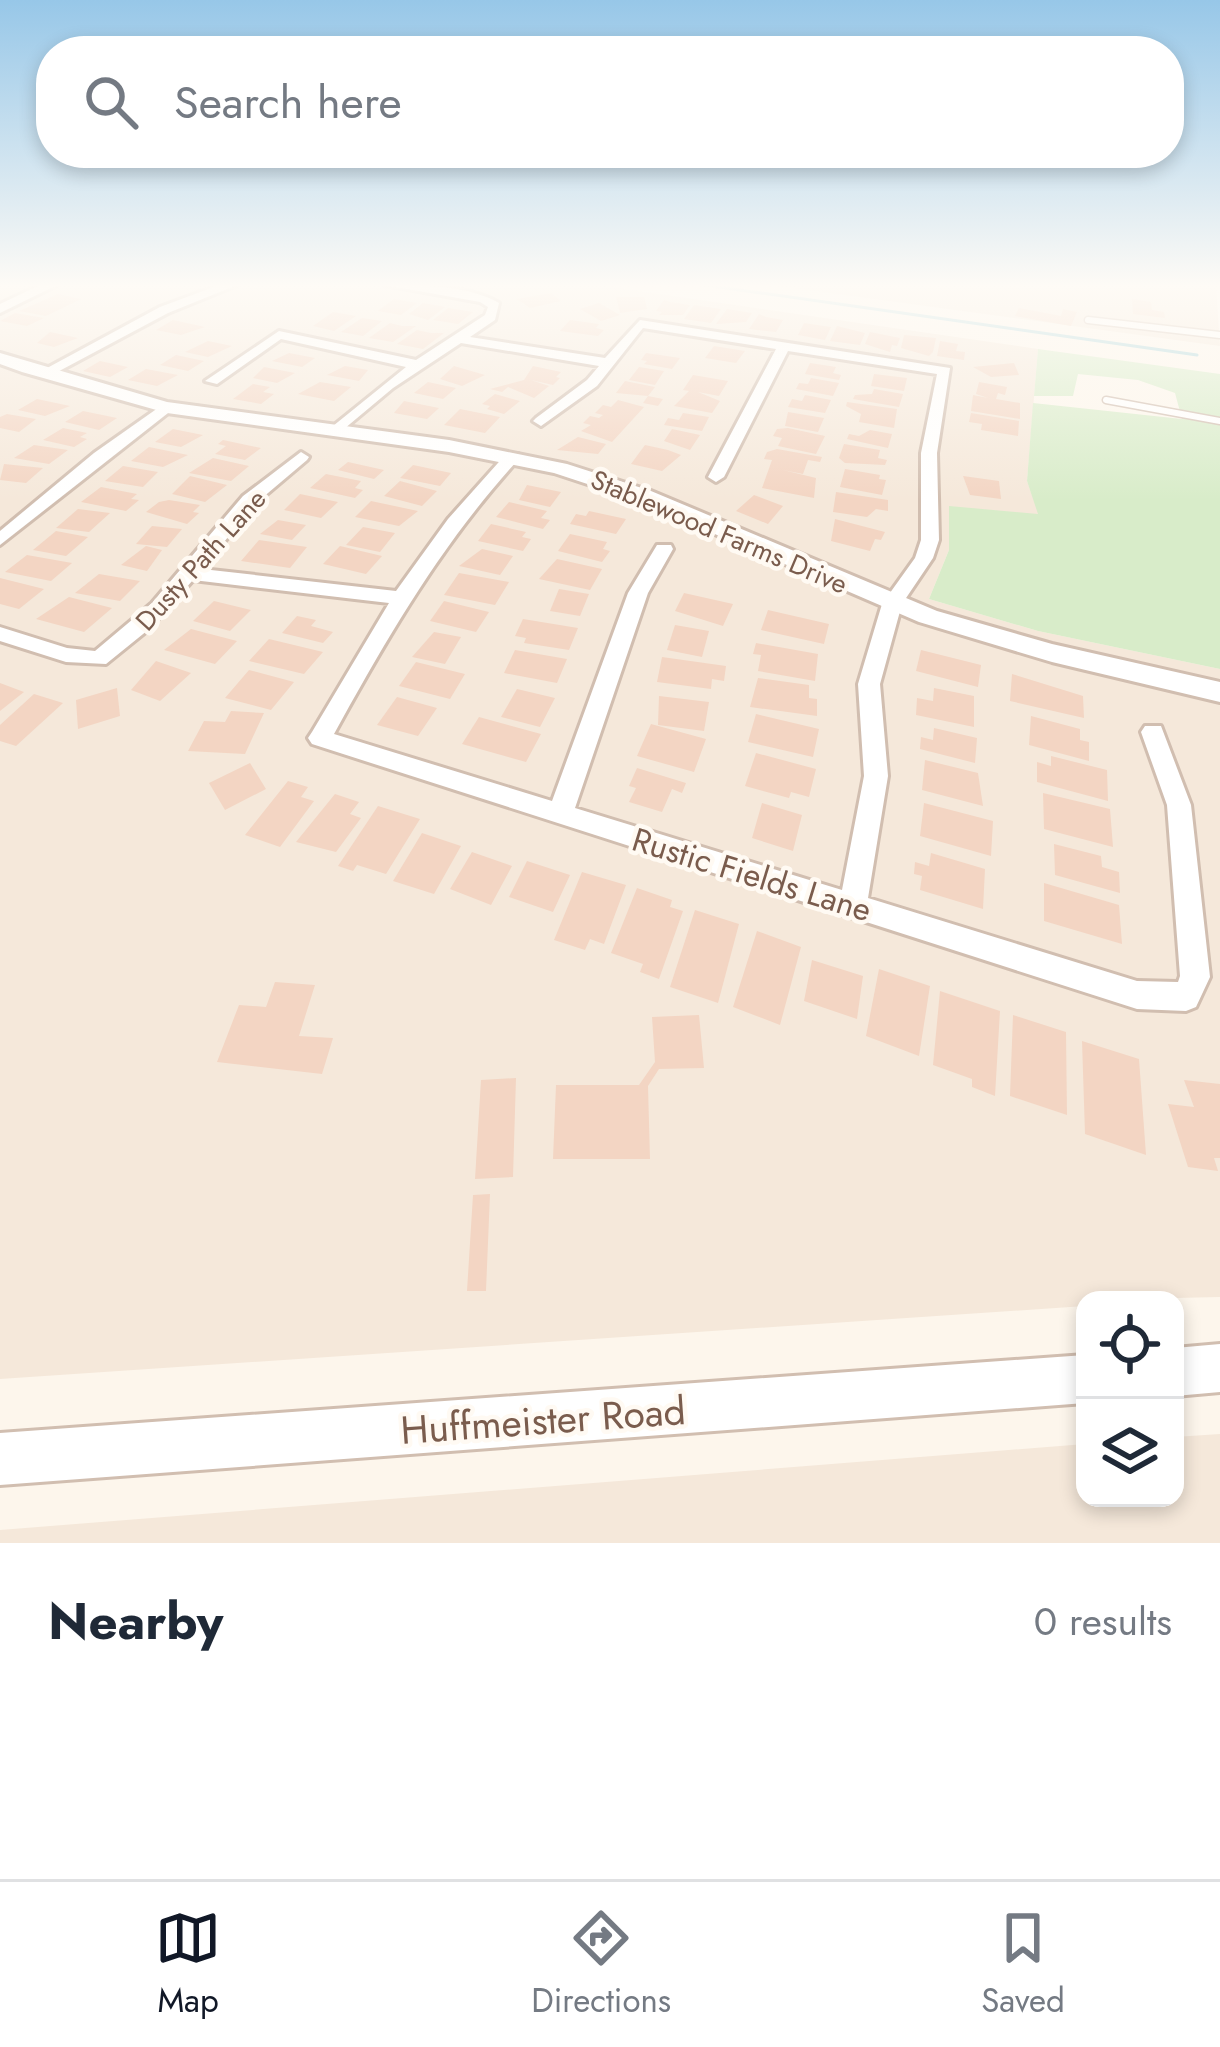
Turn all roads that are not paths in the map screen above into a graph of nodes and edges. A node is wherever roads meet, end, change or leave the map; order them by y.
1 (75, 357) edge
2 (247, 357) edge
3 (381, 357) edge
4 (431, 357) edge
5 (571, 357) edge
6 (613, 357) edge
7 (778, 357) edge
8 (855, 357) edge
9 (0, 358) edge
10 (608, 363) junction
11 (418, 365) junction
12 (43, 374) junction
13 (212, 381) dead end
14 (1106, 400) dead end
15 (170, 406) junction
16 (541, 421) dead end
17 (1220, 421) edge
18 (338, 429) junction
19 (301, 457) dead end
20 (512, 457) junction
21 (716, 477) dead end
22 (0, 540) edge
23 (664, 550) dead end
24 (190, 574) junction
25 (400, 598) junction
26 (892, 604) junction
27 (0, 634) edge
28 (1220, 692) edge
29 (1153, 732) dead end
30 (560, 814) junction
31 (853, 906) junction
32 (1220, 1368) edge
33 (1184, 1371) edge
34 (1076, 1380) edge
35 (0, 1460) edge

1 - 12 street
2 - 13 street
3 - 11 street
4 - 11 street
5 - 10 street
6 - 10 street
7 - 21 street
8 - 26 street
9 - 12 street, Stablewood Farms Drive
10 - 16 street
11 - 18 street
12 - 15 street, Stablewood Farms Drive
14 - 17 lane
15 - 18 street, Stablewood Farms Drive
15 - 22 street
18 - 20 street, Stablewood Farms Drive
19 - 24 street, Dusty Path Lane
20 - 25 street
20 - 26 street, Stablewood Farms Drive
23 - 30 street
24 - 25 street
24 - 27 street, Dusty Path Lane
25 - 30 street, Rustic Fields Lane
26 - 28 street, Stablewood Farms Drive
26 - 31 street
29 - 31 street, Rustic Fields Lane
30 - 31 street, Rustic Fields Lane
32 - 33 street
34 - 35 street, Huffmeister Road

